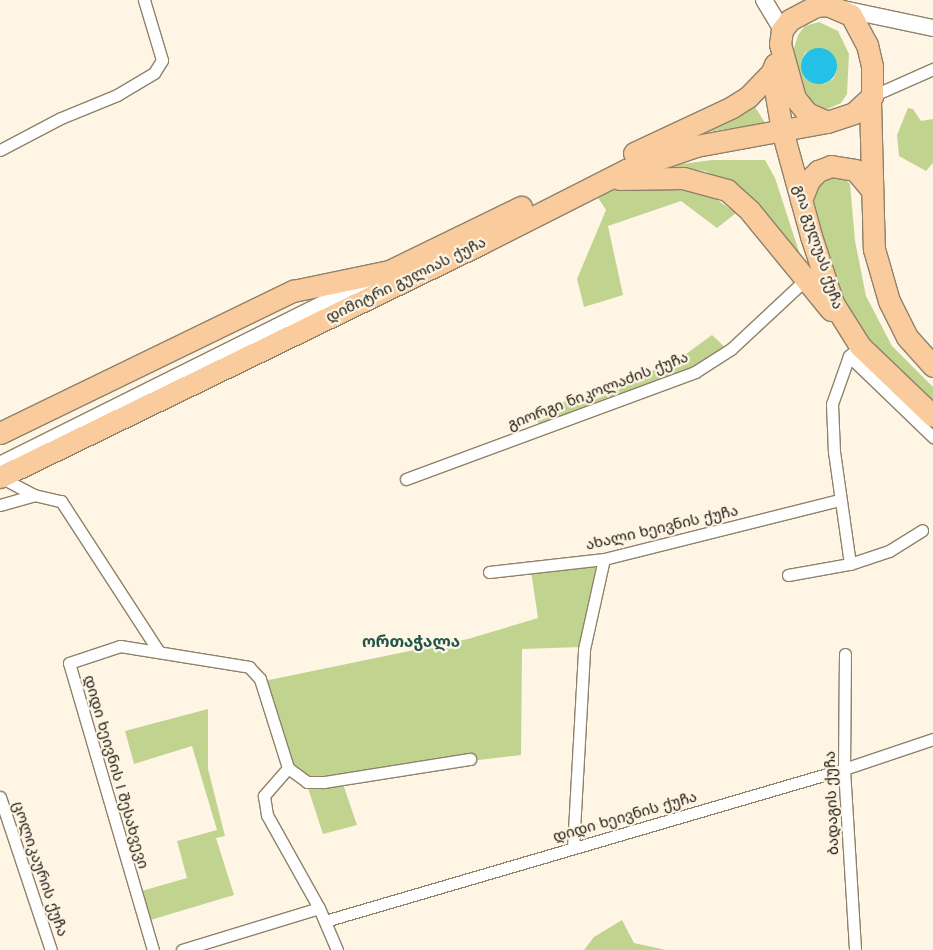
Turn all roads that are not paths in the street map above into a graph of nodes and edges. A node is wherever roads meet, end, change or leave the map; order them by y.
1 (144, 0) edge
2 (764, 0) edge
3 (830, 5) edge
4 (933, 28) edge
5 (781, 37) junction
6 (933, 69) edge
7 (772, 72) junction
8 (871, 99) junction
9 (827, 122) junction
10 (782, 130) junction
11 (0, 150) edge
12 (603, 181) junction
13 (870, 188) junction
14 (801, 200) junction
15 (389, 271) junction
16 (805, 280) junction
17 (846, 327) junction
18 (854, 351) junction
19 (933, 366) edge
20 (933, 416) edge
21 (0, 433) edge
22 (933, 437) edge
23 (1, 475) edge
24 (406, 479) dead end
25 (34, 495) junction
26 (839, 500) junction
27 (0, 505) edge
28 (922, 530) dead end
29 (604, 559) junction
30 (850, 564) junction
31 (489, 572) dead end
32 (788, 575) dead end
33 (159, 652) junction
34 (845, 654) dead end
35 (933, 739) edge
36 (470, 759) dead end
37 (288, 768) junction
38 (844, 769) junction
39 (0, 797) edge
40 (573, 848) junction
41 (319, 908) junction
42 (325, 921) junction
43 (52, 950) edge
44 (153, 950) edge
45 (182, 950) edge
46 (338, 950) edge
47 (855, 950) edge

1 - 11 street
2 - 5 main road
3 - 4 main road
3 - 5 highway
3 - 8 highway
5 - 7 highway, გია გულუას ქუჩა
5 - 9 highway
6 - 8 street
7 - 10 highway, გია გულუას ქუჩა
7 - 15 highway, დიმიტრი გულიას ქუჩა
8 - 9 highway
8 - 13 highway
9 - 10 highway, დიმიტრი გულიას ქუჩა
10 - 12 highway, დიმიტრი გულიას ქუჩა
10 - 14 highway, გია გულუას ქუჩა
12 - 16 highway
12 - 23 highway, დიმიტრი გულიას ქუჩა
13 - 14 highway
13 - 19 highway
14 - 17 highway, გია გულუას ქუჩა
15 - 21 highway, დიმიტრი გულიას ქუჩა
15 - 23 main road, დიმიტრი გულიას ქუჩა
16 - 17 highway
16 - 24 street, გიორგი ნიკოლაძის ქუჩა
17 - 18 highway, გია გულუას ქუჩა
18 - 20 highway, გია გულუას ქუჩა
18 - 22 street, გია გულუას ქუჩა
18 - 26 street
23 - 25 street
25 - 27 street
25 - 33 street
26 - 29 street, ახალი ხეივნის ქუჩა
26 - 30 street
28 - 30 street
29 - 31 street, ახალი ხეივნის ქუჩა
29 - 40 street
30 - 32 street
33 - 37 street
33 - 44 street, დიდი ხეივნის I შესახვევი
34 - 38 street, ბადაგის ქუჩა
35 - 38 street, დიდი ხეივნის ქუჩა
36 - 37 street
37 - 41 street
38 - 40 street, დიდი ხეივნის ქუჩა
38 - 47 street, ბადაგის ქუჩა
39 - 43 street, ცოლიკაურის ქუჩა
40 - 42 street, დიდი ხეივნის ქუჩა
41 - 42 street
41 - 45 street
42 - 46 street

